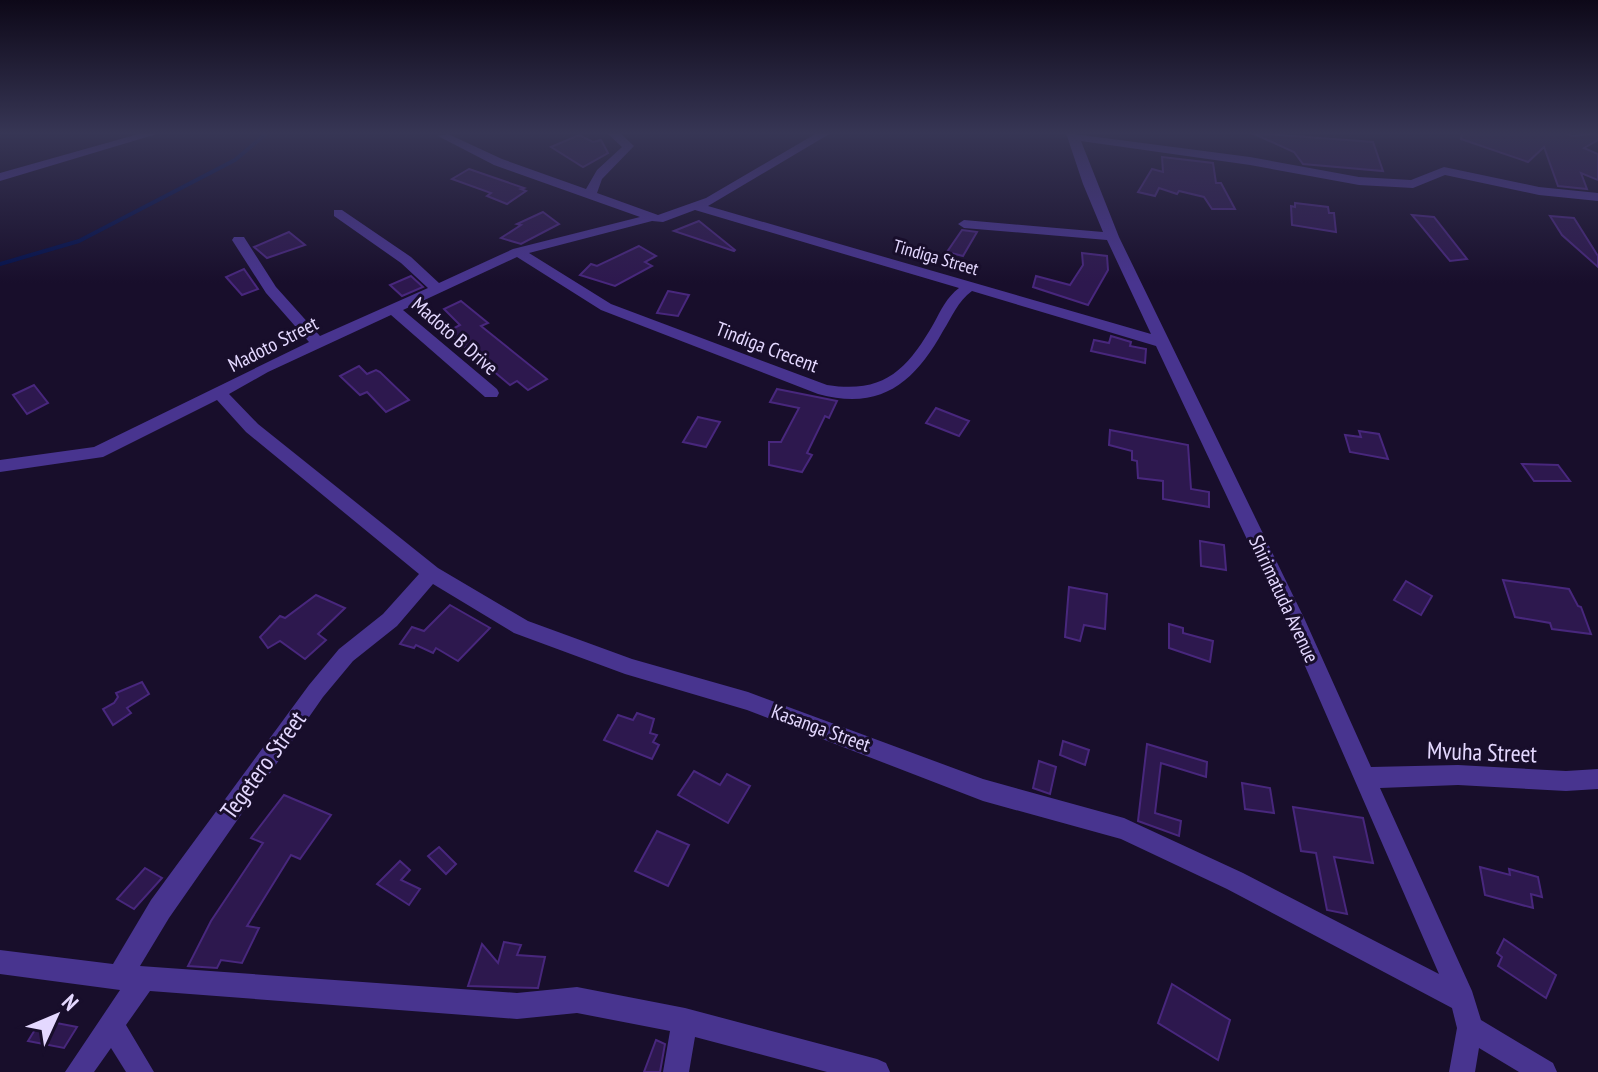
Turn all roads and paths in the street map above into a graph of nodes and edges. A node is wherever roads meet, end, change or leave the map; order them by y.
1 (561, 183) edge
2 (594, 183) edge
3 (739, 183) edge
4 (1091, 183) edge
5 (1395, 183) edge
6 (1415, 183) edge
7 (1501, 183) edge
8 (591, 193) junction
9 (1598, 197) edge
10 (698, 207) junction
11 (338, 213) dead end
12 (650, 218) junction
13 (964, 224) dead end
14 (1112, 237) junction
15 (239, 240) dead end
16 (518, 252) junction
17 (971, 286) junction
18 (438, 289) junction
19 (393, 309) junction
20 (318, 343) junction
21 (1164, 343) junction
22 (491, 393) dead end
23 (220, 394) junction
24 (0, 466) edge
25 (431, 573) junction
26 (1364, 778) junction
27 (1598, 779) edge
28 (0, 962) edge
29 (132, 977) junction
30 (1463, 1000) junction
31 (685, 1021) junction
32 (111, 1025) junction
33 (1470, 1028) junction
34 (78, 1072) edge
35 (141, 1072) edge
36 (676, 1072) edge
37 (877, 1072) edge
38 (1462, 1072) edge
39 (1544, 1072) edge

1 - 8 street
2 - 8 street
3 - 10 street
4 - 14 street, Shirimatuda Avenue
5 - 6 street
7 - 9 street
8 - 12 street
10 - 12 street
10 - 17 street, Tindiga Street
11 - 18 street
12 - 16 street, Madoto Street
13 - 14 street
14 - 21 street, Shirimatuda Avenue
15 - 20 street
16 - 17 street, Tindiga Crecent
16 - 18 street, Madoto Street
17 - 21 street, Tindiga Street
18 - 19 street, Madoto Street
19 - 20 street, Madoto Street
19 - 22 street, Madoto B Drive
20 - 23 street, Madoto Street
21 - 26 street, Shirimatuda Avenue
23 - 24 street, Madoto Street
23 - 25 street, Kasanga Street
25 - 29 street, Tegetero Street
25 - 30 street, Kasanga Street
26 - 27 street, Mvuha Street
26 - 30 street, Shirimatuda Avenue
28 - 29 street
29 - 31 street
29 - 32 street, Tegetero Street
30 - 33 street, Shirimatuda Avenue
31 - 36 street
31 - 37 street
32 - 34 street, Tegetero Street
32 - 35 street
33 - 38 street, Shirimatuda Avenue
33 - 39 street

